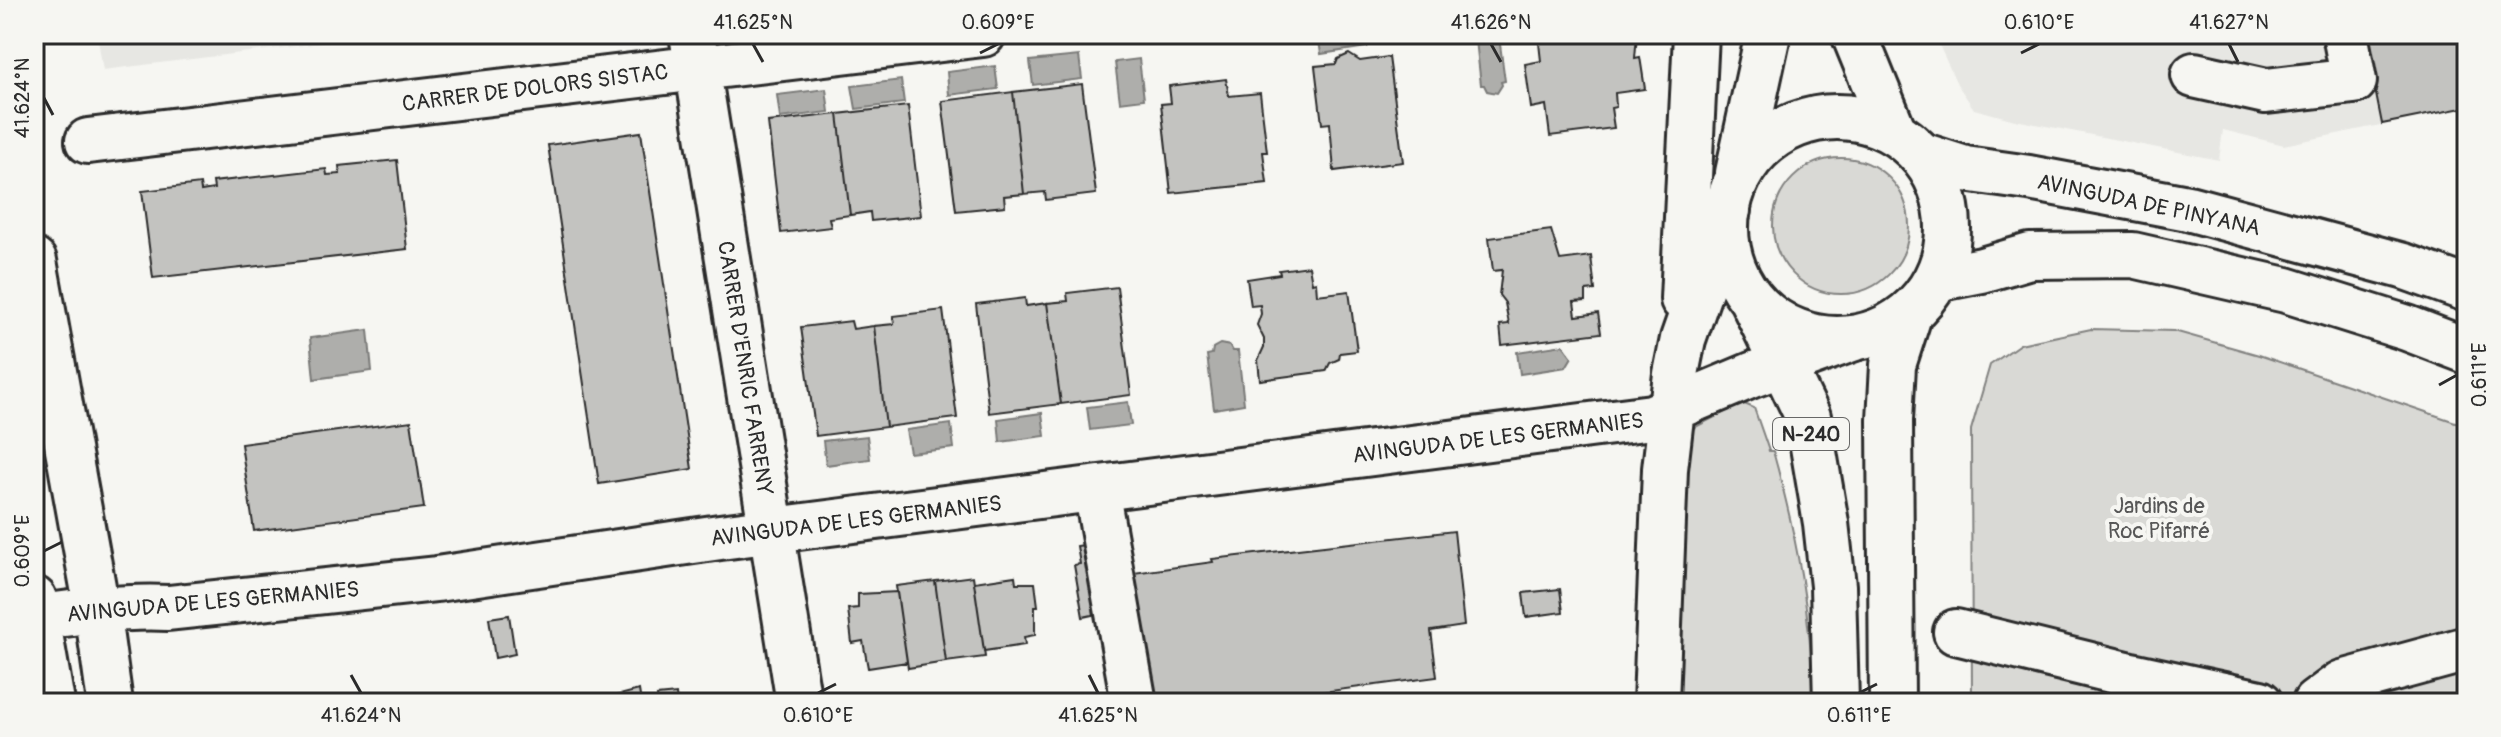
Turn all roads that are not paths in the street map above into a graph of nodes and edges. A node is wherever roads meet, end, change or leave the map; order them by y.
1 (983, 34) edge
2 (1696, 34) edge
3 (1768, 34) edge
4 (1854, 34) edge
5 (2345, 34) edge
6 (695, 51) edge
7 (2194, 75) dead end
8 (88, 141) dead end
9 (1907, 144) junction
10 (1732, 197) junction
11 (34, 261) edge
12 (2467, 289) edge
13 (1749, 294) junction
14 (1923, 295) junction
15 (1854, 338) junction
16 (1683, 339) junction
17 (2467, 351) edge
18 (1781, 365) junction
19 (1672, 407) junction
20 (1096, 489) junction
21 (772, 532) junction
22 (36, 608) edge
23 (97, 609) junction
24 (1956, 632) dead end
25 (2467, 649) edge
26 (2140, 689) edge
27 (52, 703) edge
28 (110, 703) edge
29 (799, 703) edge
30 (1134, 703) edge
31 (1656, 703) edge
32 (1836, 703) edge
33 (1892, 703) edge
34 (2260, 703) edge
35 (2315, 703) edge

1 - 6 street, CARRER DE DOLORS SISTAC
2 - 16 street
3 - 10 street, N-240
4 - 9 street
5 - 7 street
6 - 8 street, CARRER DE DOLORS SISTAC
6 - 21 street, CARRER D'ENRIC FARRENY
9 - 10 street
9 - 12 street, AVINGUDA DE PINYANA
9 - 14 street
10 - 13 street, N-240
10 - 16 street, AVINGUDA DE LES GERMANIES
11 - 23 street
13 - 15 street, N-240
13 - 18 street, N-240
14 - 15 street, N-240
14 - 17 street
14 - 33 street
15 - 18 street, AVINGUDA DE LES GERMANIES
16 - 19 street, AVINGUDA DE LES GERMANIES
18 - 19 street, AVINGUDA DE LES GERMANIES
18 - 32 street, N-240
19 - 20 street, AVINGUDA DE LES GERMANIES
19 - 31 street
20 - 21 street, AVINGUDA DE LES GERMANIES
20 - 30 street
21 - 23 street, AVINGUDA DE LES GERMANIES
21 - 29 street, CARRER D'ENRIC FARRENY
22 - 23 street, AVINGUDA DE LES GERMANIES
22 - 27 street
23 - 28 street
24 - 26 street
25 - 35 street
26 - 34 street

